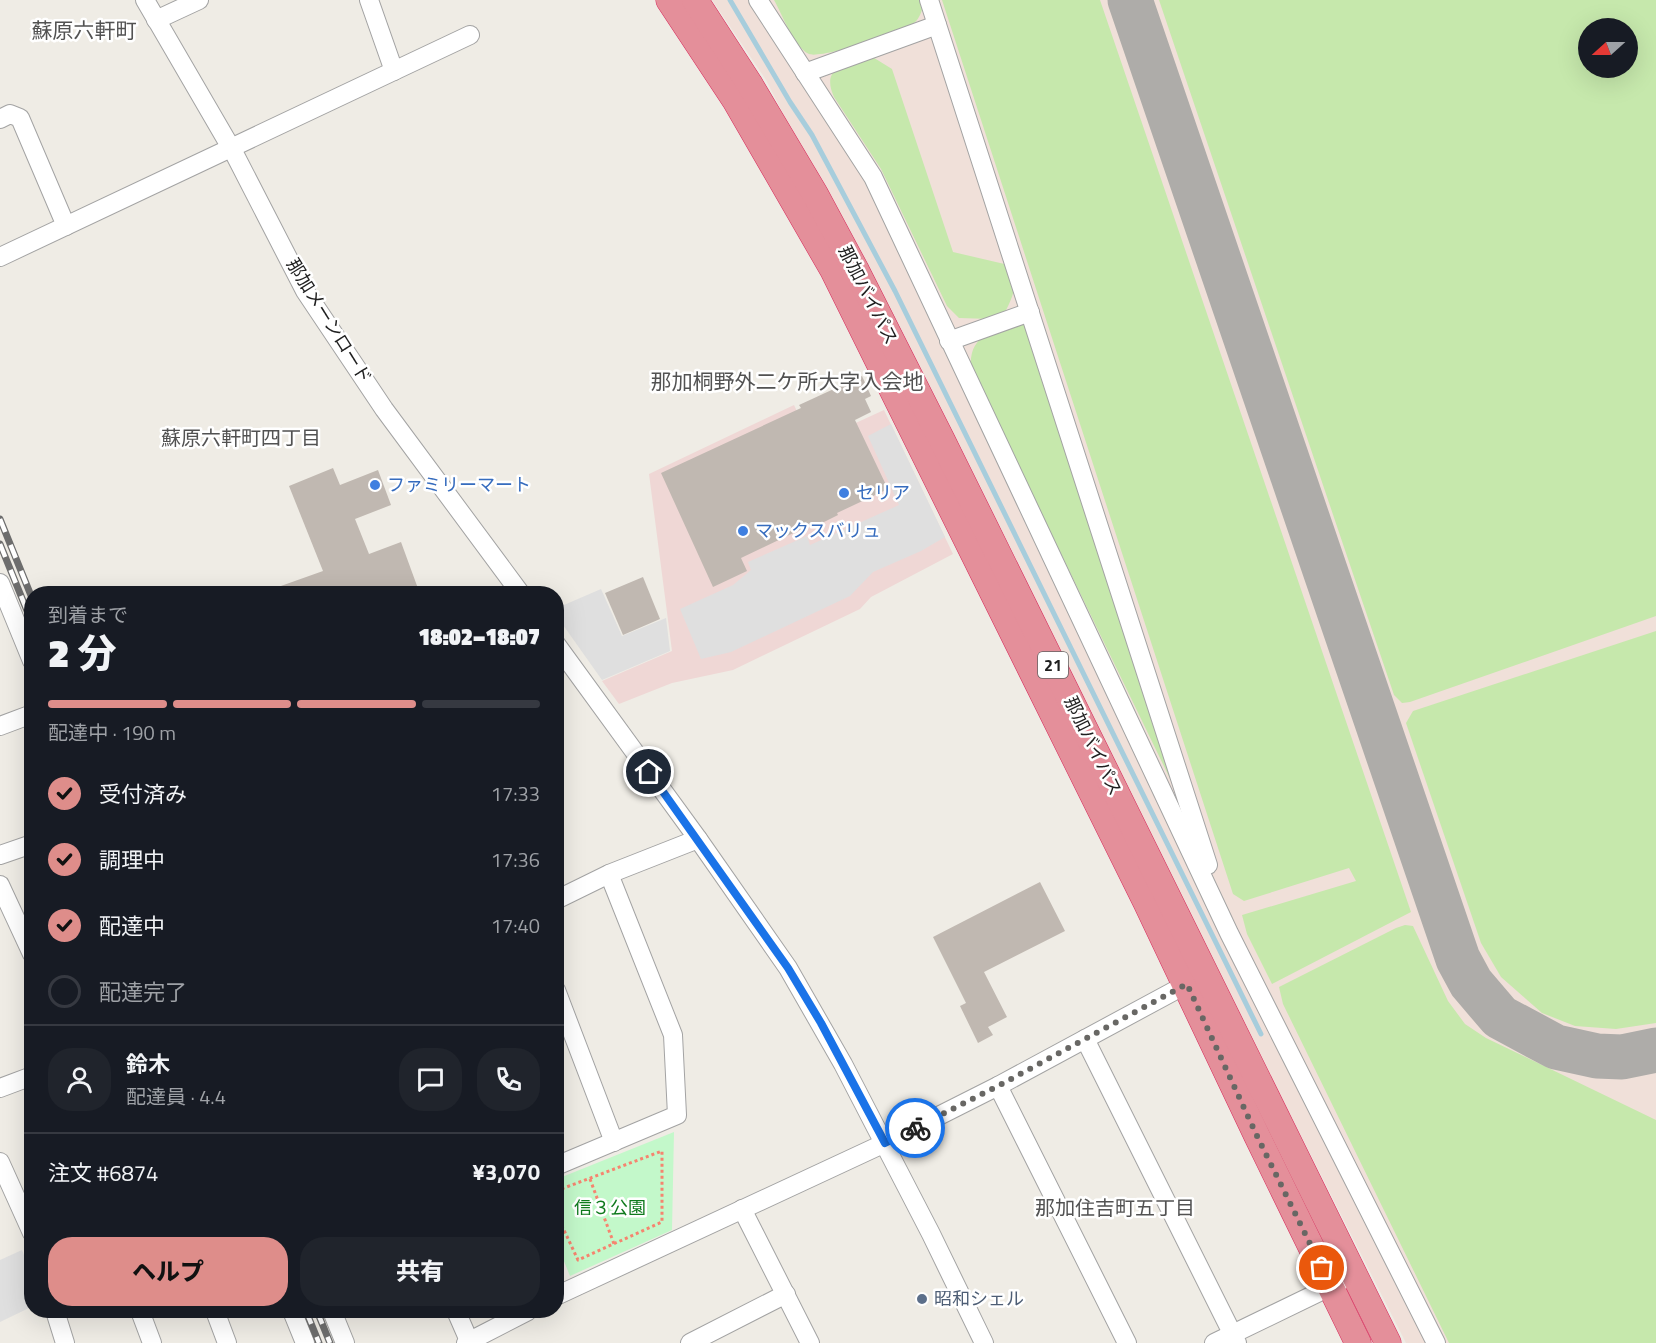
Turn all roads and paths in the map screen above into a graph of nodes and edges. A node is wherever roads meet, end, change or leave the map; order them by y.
1 (145, 0) edge
2 (199, 0) edge
3 (369, 0) edge
4 (669, 0) edge
5 (694, 0) edge
6 (758, 0) edge
7 (929, 0) edge
8 (156, 20) junction
9 (937, 25) junction
10 (470, 35) dead end
11 (394, 71) junction
12 (805, 73) junction
13 (0, 119) edge
14 (231, 147) junction
15 (66, 226) junction
16 (0, 257) edge
17 (1030, 312) junction
18 (949, 341) junction
19 (0, 583) edge
20 (515, 586) edge
21 (24, 642) edge
22 (564, 655) edge
23 (24, 717) edge
24 (0, 726) edge
25 (698, 839) junction
26 (24, 847) edge
27 (0, 855) edge
28 (609, 874) junction
29 (0, 885) edge
30 (564, 896) edge
31 (1229, 933) junction
32 (24, 937) edge
33 (1187, 984) junction
34 (564, 1011) edge
35 (1085, 1039) junction
36 (24, 1079) edge
37 (998, 1086) junction
38 (0, 1088) edge
39 (614, 1142) junction
40 (885, 1143) junction
41 (0, 1162) edge
42 (564, 1163) edge
43 (590, 1179) junction
44 (564, 1188) edge
45 (742, 1209) junction
46 (24, 1215) edge
47 (564, 1230) edge
48 (614, 1244) junction
49 (1354, 1275) junction
50 (564, 1286) edge
51 (1331, 1287) junction
52 (786, 1294) junction
53 (58, 1318) edge
54 (143, 1318) edge
55 (218, 1318) edge
56 (295, 1318) edge
57 (335, 1318) edge
58 (459, 1318) edge
59 (514, 1318) edge
60 (1235, 1338) edge
61 (468, 1342) edge
62 (65, 1343) edge
63 (153, 1343) edge
64 (227, 1343) edge
65 (305, 1343) edge
66 (345, 1343) edge
67 (690, 1343) edge
68 (810, 1343) edge
69 (984, 1343) edge
70 (1127, 1343) edge
71 (1214, 1343) edge
72 (1358, 1343) edge
73 (1388, 1343) edge
74 (1436, 1343) edge

1 - 8 street, 那加メーンロード
2 - 8 street
3 - 11 street
4 - 33 highway, 那加バイパス / 21
5 - 49 highway, 那加バイパス / 21
6 - 12 street
7 - 9 street
8 - 14 street, 那加メーンロード
9 - 12 street
9 - 17 street
10 - 11 street
11 - 14 street
12 - 18 street
13 - 15 street
14 - 15 street
14 - 20 street, 那加メーンロード
15 - 16 street
17 - 18 street
17 - 31 street
18 - 31 street
19 - 21 street
22 - 25 street
23 - 24 street
25 - 28 street
25 - 40 street
26 - 27 street
28 - 30 street
28 - 39 street
29 - 32 street
31 - 74 street
33 - 35 street
33 - 51 highway, 那加バイパス / 21
34 - 39 street
35 - 37 street
35 - 60 street
36 - 38 street
37 - 40 street
37 - 70 street
39 - 42 street
40 - 45 street
40 - 69 street
41 - 46 street
43 - 44 path
43 - 48 path
43 - 48 path
45 - 50 street
45 - 52 street
47 - 48 path
49 - 51 street
49 - 73 highway, 那加バイパス / 21
51 - 60 street
51 - 72 highway, 那加バイパス / 21
52 - 67 street
52 - 68 street
53 - 62 street
54 - 63 street
55 - 64 street
56 - 65 street
57 - 66 street
58 - 61 street
59 - 61 street
60 - 71 street

